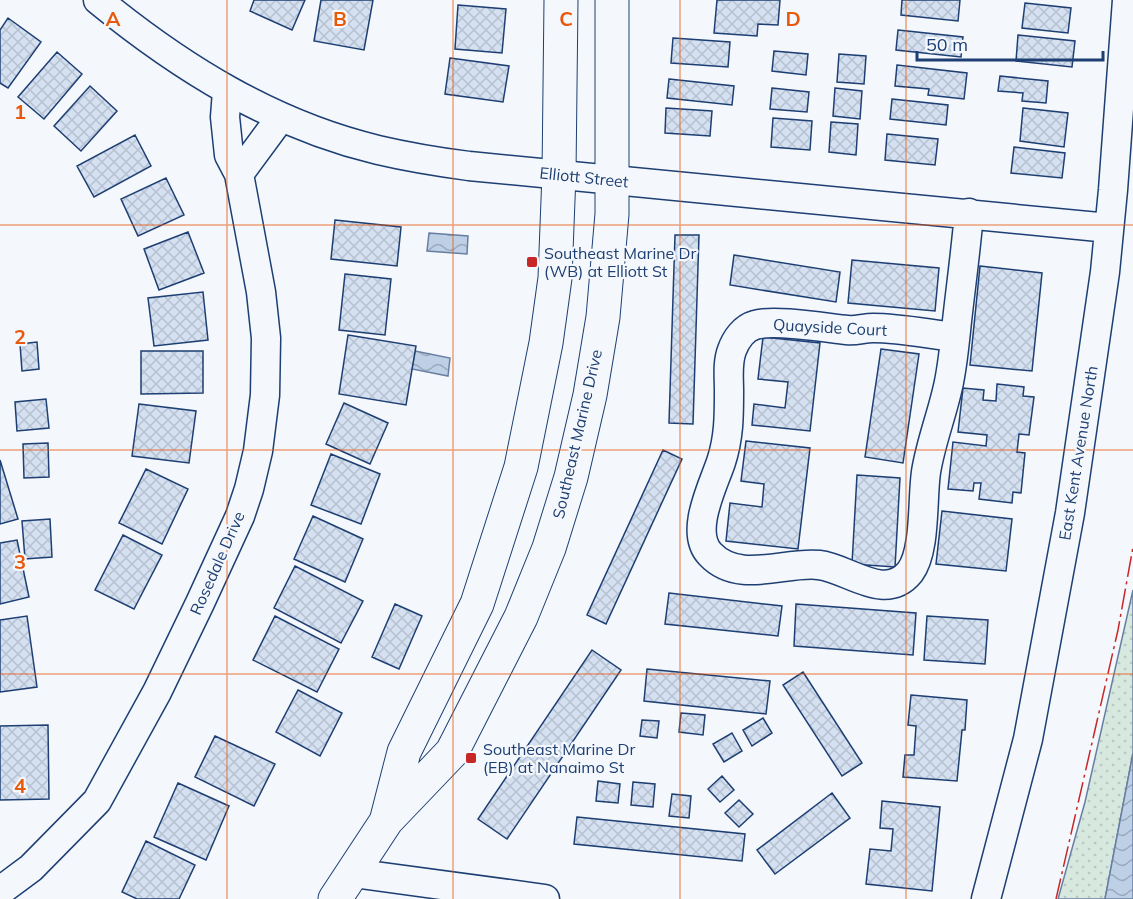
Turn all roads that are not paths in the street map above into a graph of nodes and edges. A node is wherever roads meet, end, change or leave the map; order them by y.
1 (98, 0) edge
2 (561, 0) edge
3 (612, 0) edge
4 (1127, 0) edge
5 (227, 91) junction
6 (281, 117) junction
7 (239, 174) junction
8 (559, 174) junction
9 (612, 179) junction
10 (969, 213) junction
11 (1109, 228) junction
12 (955, 337) junction
13 (387, 820) junction
14 (344, 886) edge
15 (0, 891) edge
16 (546, 899) edge
17 (986, 899) edge

1 - 5 street, Elliott Street
2 - 8 main road, Southeast Marine Drive
3 - 9 main road, Southeast Marine Drive
4 - 11 street, East Kent Avenue North
5 - 6 street, Elliott Street
5 - 7 street, Rosedale Drive
6 - 7 street
6 - 8 street, Elliott Street
7 - 15 street, Rosedale Drive
8 - 9 street, Elliott Street
8 - 13 main road, Southeast Marine Drive
9 - 10 street, Elliott Street
9 - 13 main road, Southeast Marine Drive
10 - 11 street, Elliott Street
10 - 12 street, Quayside Court
11 - 17 street, East Kent Avenue North
12 - 12 street, Quayside Court
13 - 14 main road, Southeast Marine Drive
14 - 16 street

